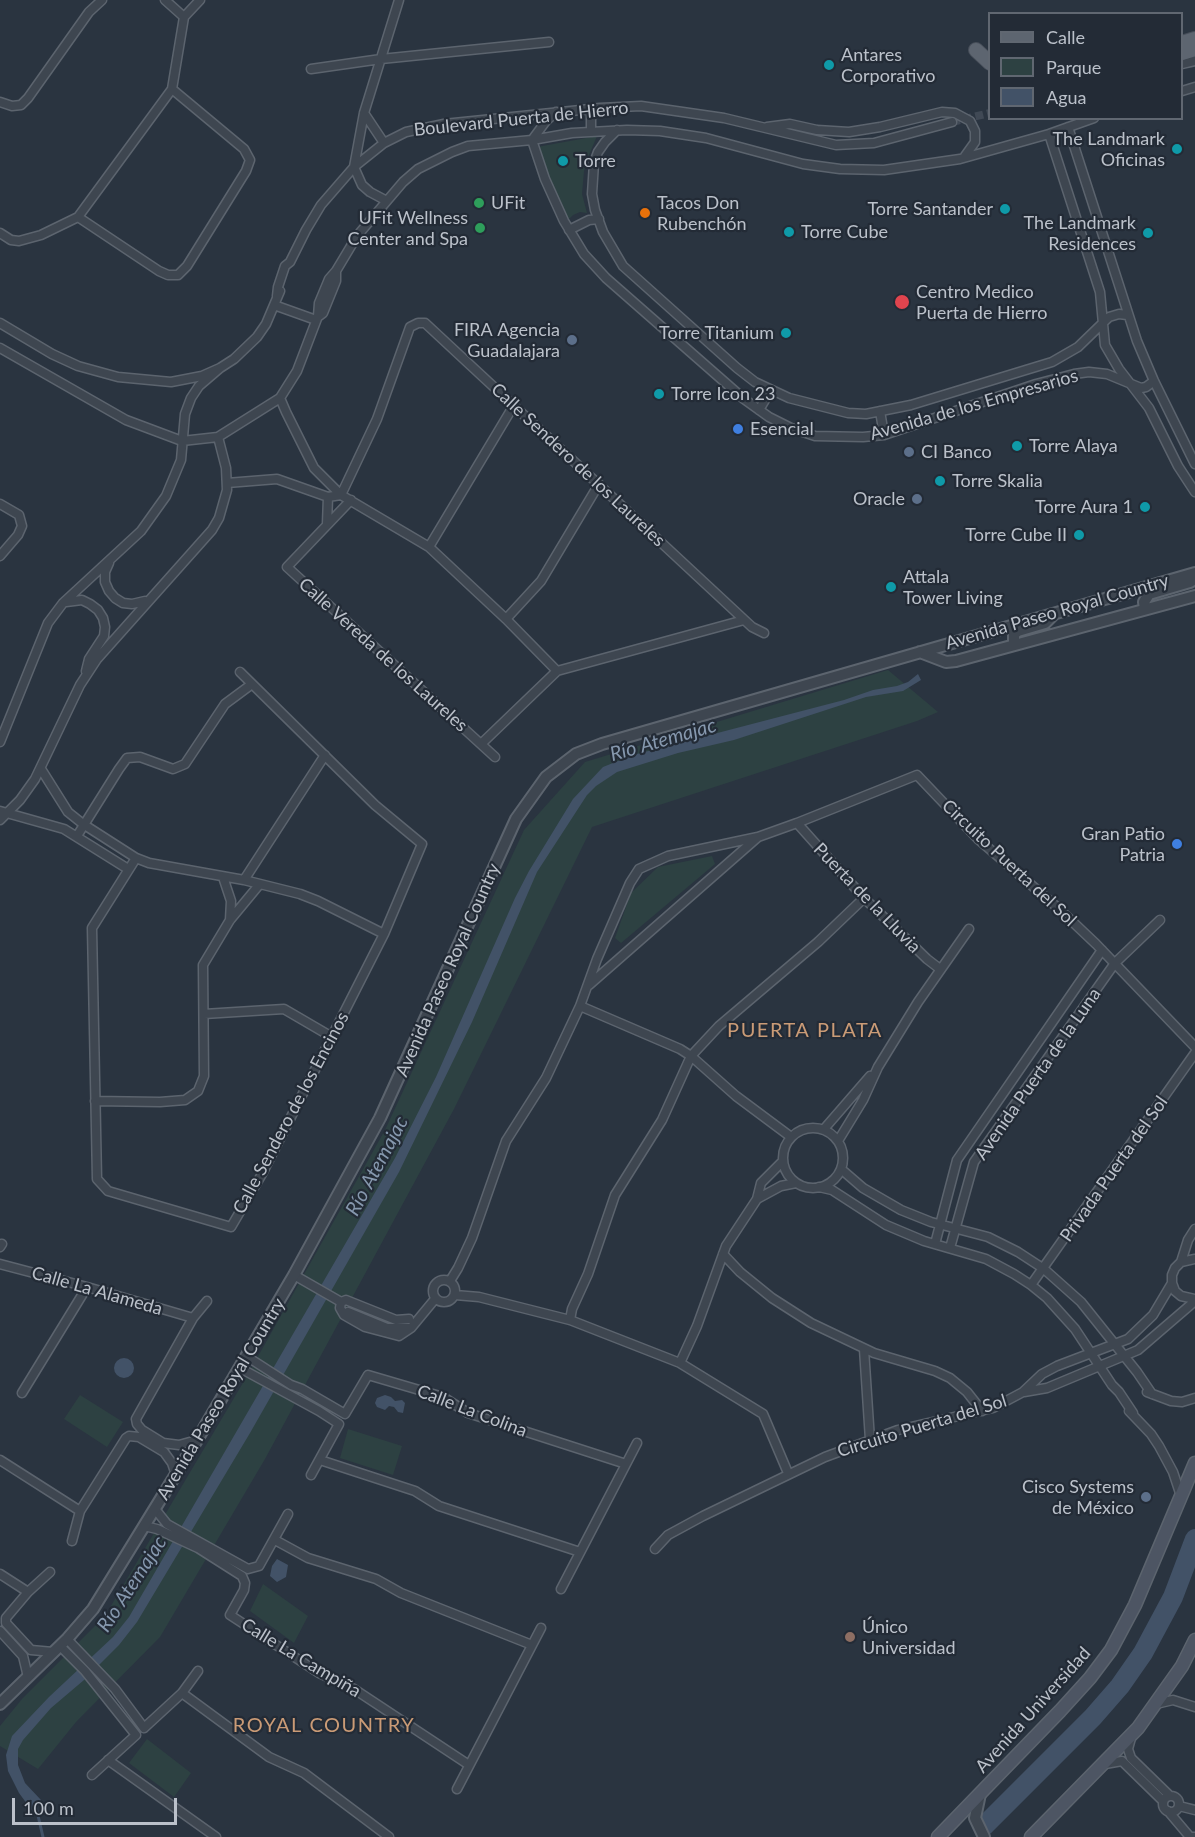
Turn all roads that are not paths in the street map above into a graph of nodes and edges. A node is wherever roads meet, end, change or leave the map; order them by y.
1 (102, 0) edge
2 (165, 0) edge
3 (399, 0) edge
4 (197, 1) edge
5 (184, 17) junction
6 (549, 42) dead end
7 (976, 50) dead end
8 (381, 59) junction
9 (988, 61) edge
10 (311, 69) dead end
11 (172, 89) junction
12 (0, 102) edge
13 (591, 109) junction
14 (556, 112) junction
15 (364, 113) junction
16 (1088, 120) edge
17 (952, 123) tunnel mouth
18 (1068, 127) junction
19 (764, 128) junction
20 (618, 130) junction
21 (591, 131) junction
22 (1049, 134) junction
23 (532, 140) junction
24 (384, 143) junction
25 (960, 159) junction
26 (354, 167) junction
27 (386, 200) junction
28 (78, 217) junction
29 (599, 219) junction
30 (569, 230) junction
31 (0, 233) edge
32 (274, 305) junction
33 (1127, 315) junction
34 (317, 318) junction
35 (1102, 322) junction
36 (0, 323) edge
37 (0, 348) edge
38 (220, 368) junction
39 (1154, 381) junction
40 (1133, 386) junction
41 (771, 390) junction
42 (280, 398) junction
43 (514, 405) junction
44 (759, 410) junction
45 (880, 411) junction
46 (884, 435) junction
47 (218, 437) junction
48 (182, 441) junction
49 (1195, 464) edge
50 (226, 483) junction
51 (599, 484) junction
52 (1195, 492) edge
53 (341, 495) junction
54 (328, 496) junction
55 (351, 500) junction
56 (0, 504) edge
57 (327, 524) junction
58 (429, 547) junction
59 (0, 556) edge
60 (114, 556) junction
61 (1195, 573) edge
62 (1195, 579) edge
63 (1195, 596) edge
64 (150, 598) junction
65 (63, 603) junction
66 (1145, 609) junction
67 (1057, 611) junction
68 (506, 619) junction
69 (744, 620) junction
70 (764, 633) dead end
71 (1014, 645) junction
72 (920, 652) junction
73 (557, 671) junction
74 (240, 672) dead end
75 (85, 678) junction
76 (252, 684) junction
77 (0, 742) edge
78 (481, 744) junction
79 (325, 755) junction
80 (495, 757) dead end
81 (41, 769) junction
82 (2, 815) edge
83 (797, 823) junction
84 (84, 825) junction
85 (77, 836) junction
86 (759, 837) junction
87 (136, 858) junction
88 (128, 869) junction
89 (223, 877) junction
90 (244, 880) junction
91 (259, 885) junction
92 (864, 898) junction
93 (230, 920) junction
94 (1160, 920) dead end
95 (969, 929) dead end
96 (384, 934) junction
97 (1102, 950) junction
98 (1115, 963) junction
99 (940, 969) junction
100 (586, 987) junction
101 (580, 1006) junction
102 (204, 1014) junction
103 (332, 1036) junction
104 (1195, 1047) edge
105 (1195, 1053) edge
106 (691, 1056) junction
107 (878, 1067) junction
108 (1017, 1073) junction
109 (1031, 1082) junction
110 (96, 1101) junction
111 (824, 1129) junction
112 (791, 1137) junction
113 (838, 1141) junction
114 (783, 1161) junction
115 (841, 1169) junction
116 (796, 1183) junction
117 (819, 1187) junction
118 (757, 1199) junction
119 (940, 1224) junction
120 (955, 1228) junction
121 (1195, 1229) edge
122 (935, 1244) junction
123 (950, 1248) junction
124 (723, 1254) junction
125 (1195, 1259) edge
126 (1181, 1262) junction
127 (0, 1264) edge
128 (1044, 1269) junction
129 (294, 1275) junction
130 (450, 1281) junction
131 (1172, 1283) junction
132 (1031, 1285) junction
133 (87, 1287) junction
134 (455, 1295) junction
135 (435, 1299) junction
136 (1195, 1300) edge
137 (207, 1301) dead end
138 (341, 1303) junction
139 (424, 1314) junction
140 (193, 1318) junction
141 (570, 1320) junction
142 (1115, 1345) junction
143 (864, 1348) junction
144 (1092, 1353) junction
145 (246, 1356) junction
146 (1124, 1357) junction
147 (680, 1363) junction
148 (1100, 1366) junction
149 (240, 1368) junction
150 (1023, 1392) junction
151 (22, 1393) dead end
152 (1195, 1398) edge
153 (982, 1411) junction
154 (198, 1440) junction
155 (870, 1440) junction
156 (637, 1443) dead end
157 (0, 1460) edge
158 (320, 1460) junction
159 (1195, 1463) edge
160 (626, 1464) junction
161 (788, 1473) junction
162 (176, 1475) junction
163 (311, 1475) dead end
164 (1181, 1497) junction
165 (155, 1509) junction
166 (80, 1511) junction
167 (288, 1514) dead end
168 (144, 1527) junction
169 (165, 1528) junction
170 (274, 1540) junction
171 (72, 1541) dead end
172 (200, 1545) junction
173 (655, 1549) dead end
174 (580, 1552) junction
175 (50, 1572) dead end
176 (0, 1574) edge
177 (561, 1589) dead end
178 (28, 1592) junction
179 (541, 1628) dead end
180 (0, 1631) edge
181 (1195, 1640) edge
182 (532, 1645) junction
183 (60, 1646) junction
184 (73, 1653) junction
185 (198, 1671) dead end
186 (28, 1677) junction
187 (182, 1693) junction
188 (0, 1704) edge
189 (1156, 1704) junction
190 (1195, 1707) edge
191 (1134, 1732) junction
192 (108, 1760) junction
193 (469, 1765) junction
194 (1102, 1765) junction
195 (92, 1775) dead end
196 (457, 1790) dead end
197 (980, 1794) junction
198 (1166, 1798) junction
199 (1179, 1806) junction
200 (1195, 1810) edge
201 (1168, 1811) junction
202 (216, 1837) edge
203 (388, 1837) edge
204 (938, 1837) edge
205 (984, 1837) edge
206 (1032, 1837) edge
207 (1195, 1837) edge

1 - 12 street
2 - 5 street
3 - 8 street
4 - 5 street
5 - 11 street
6 - 8 street
7 - 9 main road
8 - 10 street
8 - 15 street
11 - 28 street
11 - 28 street
13 - 14 street, Boulevard Puerta de Hierro
13 - 19 street, Boulevard Puerta de Hierro
13 - 21 street
14 - 23 street
14 - 24 street, Boulevard Puerta de Hierro
15 - 24 street
15 - 26 street
16 - 18 street, Boulevard Puerta de Hierro
17 - 19 street, Boulevard Puerta de Hierro
18 - 22 street, Boulevard Puerta de Hierro
18 - 33 street
19 - 25 street
20 - 21 street, Boulevard Puerta de Hierro
20 - 25 street, Boulevard Puerta de Hierro
20 - 29 street, Avenida de los Empresarios
21 - 23 street, Boulevard Puerta de Hierro
22 - 25 street, Boulevard Puerta de Hierro
22 - 35 street
23 - 27 street, Boulevard Puerta de Hierro
23 - 30 street, Avenida de los Empresarios
24 - 26 street, Boulevard Puerta de Hierro
26 - 27 street
26 - 32 street, Boulevard Puerta de Hierro
27 - 34 street, Boulevard Puerta de Hierro
28 - 31 street
29 - 30 street
29 - 41 street, Avenida de los Empresarios
30 - 44 street, Avenida de los Empresarios
32 - 34 street
32 - 38 street, Boulevard Puerta de Hierro
33 - 35 street
33 - 39 street
34 - 42 street, Boulevard Puerta de Hierro
35 - 40 street
35 - 45 street, Avenida de los Empresarios
36 - 38 street
37 - 48 street
38 - 48 street
39 - 40 street
39 - 49 street
40 - 46 street, Avenida de los Empresarios
40 - 52 street
41 - 44 street
41 - 45 street, Avenida de los Empresarios
42 - 47 street, Boulevard Puerta de Hierro
42 - 53 street
43 - 51 street, Calle Sendero de los Laureles
43 - 53 street, Calle Sendero de los Laureles
43 - 58 street
44 - 46 street, Avenida de los Empresarios
45 - 46 street
47 - 48 street, Boulevard Puerta de Hierro
47 - 50 street
48 - 60 street
50 - 54 street
50 - 64 street
51 - 68 street
51 - 69 street, Calle Sendero de los Laureles
53 - 54 street
53 - 55 street
54 - 57 street
55 - 57 street, Calle Vereda de los Laureles
55 - 58 street
56 - 59 street
57 - 78 street, Calle Vereda de los Laureles
58 - 68 street
60 - 64 street
60 - 65 street
61 - 67 street, Avenida Paseo Royal Country
62 - 66 street
63 - 66 street, Avenida Paseo Royal Country
64 - 75 street
65 - 75 street
65 - 77 street
66 - 71 street, Avenida Paseo Royal Country
67 - 71 street
67 - 72 street, Avenida Paseo Royal Country
68 - 73 street
69 - 70 street, Calle Sendero de los Laureles
69 - 73 street
71 - 72 street, Avenida Paseo Royal Country
72 - 129 street, Avenida Paseo Royal Country
73 - 78 street
74 - 76 street, Calle Sendero de los Encinos
75 - 81 street
76 - 79 street, Calle Sendero de los Encinos
76 - 84 street
78 - 80 street, Calle Vereda de los Laureles
79 - 90 street
79 - 96 street, Calle Sendero de los Encinos
81 - 82 street
81 - 84 street
82 - 85 street
83 - 86 street, Circuito Puerta del Sol
83 - 92 street, Puerta de la Lluvia
83 - 97 street, Circuito Puerta del Sol
84 - 85 street
84 - 87 street
85 - 88 street
86 - 100 street, Circuito Puerta del Sol
86 - 100 street, Circuito Puerta del Sol
87 - 88 street, Calle Sendero de los Encinos
87 - 89 street
88 - 110 street, Calle Sendero de los Encinos
89 - 90 street
89 - 93 street
90 - 91 street
91 - 93 street
91 - 96 street
92 - 99 street, Puerta de la Lluvia
92 - 106 street
93 - 102 street
94 - 98 street, Avenida Puerta de la Luna
95 - 99 street
96 - 103 street, Calle Sendero de los Encinos
97 - 98 street, Circuito Puerta del Sol
97 - 108 street, Avenida Puerta de la Luna
98 - 104 street, Circuito Puerta del Sol
98 - 109 street, Avenida Puerta de la Luna
99 - 107 street
100 - 101 street, Circuito Puerta del Sol
101 - 106 street
101 - 130 street, Circuito Puerta del Sol
102 - 103 street
102 - 110 street
103 - 110 street, Calle Sendero de los Encinos
105 - 128 street, Privada Puerta del Sol
106 - 112 street
106 - 141 street
107 - 111 street
107 - 113 street
108 - 109 street
108 - 119 street, Avenida Puerta de la Luna
109 - 120 street, Avenida Puerta de la Luna
111 - 112 street
111 - 113 street
112 - 114 street
113 - 115 street
114 - 116 street
114 - 118 street
115 - 117 street
115 - 119 street
116 - 117 street
116 - 118 street
117 - 122 street
118 - 124 street
119 - 120 street
119 - 122 street, Avenida Puerta de la Luna
120 - 123 street, Avenida Puerta de la Luna
120 - 128 street
121 - 126 street, Circuito Puerta del Sol
122 - 123 street
123 - 132 street
124 - 143 street
124 - 147 street
125 - 126 street
126 - 131 street, Circuito Puerta del Sol
127 - 133 street, Calle La Alameda
128 - 132 street, Privada Puerta del Sol
128 - 142 street
129 - 138 street
129 - 145 street, Avenida Paseo Royal Country
130 - 134 street
130 - 135 street
131 - 136 street
131 - 142 street, Circuito Puerta del Sol
132 - 144 street
133 - 140 street, Calle La Alameda
133 - 151 street
134 - 135 street
134 - 141 street
135 - 139 street
136 - 146 street, Circuito Puerta del Sol
137 - 140 street
138 - 139 street
138 - 139 street
140 - 154 street
141 - 147 street
142 - 144 street, Circuito Puerta del Sol
142 - 146 street
143 - 153 street
143 - 155 street
144 - 148 street
144 - 150 street, Circuito Puerta del Sol
145 - 149 street, Avenida Paseo Royal Country
145 - 160 street, Calle La Colina
146 - 148 street, Circuito Puerta del Sol
146 - 152 street
147 - 161 street
148 - 150 street, Circuito Puerta del Sol
148 - 164 street
149 - 154 street, Avenida Paseo Royal Country
149 - 158 street
150 - 153 street, Circuito Puerta del Sol
153 - 155 street, Circuito Puerta del Sol
154 - 162 street, Avenida Paseo Royal Country
155 - 161 street, Circuito Puerta del Sol
156 - 160 street
157 - 166 street
158 - 163 street
158 - 174 street
159 - 164 main road, Avenida Universidad
160 - 174 street
161 - 173 street, Circuito Puerta del Sol
162 - 165 street, Avenida Paseo Royal Country
162 - 166 street
164 - 197 main road, Avenida Universidad
165 - 168 street, Avenida Paseo Royal Country
165 - 169 street, Calle La Campiña
166 - 171 street
167 - 170 street, Calle La Campiña
168 - 169 street, Calle La Campiña
168 - 183 street, Avenida Paseo Royal Country
169 - 172 street, Calle La Campiña
170 - 172 street, Calle La Campiña
170 - 182 street
172 - 193 street, Calle La Campiña
174 - 177 street
175 - 178 street
176 - 178 street
178 - 183 street
179 - 182 street
180 - 186 street
181 - 189 main road
182 - 193 street
183 - 184 street
183 - 186 street, Avenida Paseo Royal Country
184 - 187 street
184 - 192 street
185 - 187 street
186 - 188 street, Avenida Paseo Royal Country
187 - 203 street
189 - 190 street
189 - 191 main road
191 - 194 main road
191 - 198 street
192 - 195 street
192 - 202 street
193 - 196 street
194 - 198 street
194 - 206 main road
197 - 204 main road, Avenida Universidad
197 - 205 street
198 - 199 street
198 - 201 street
199 - 200 street
199 - 201 street
201 - 207 street

